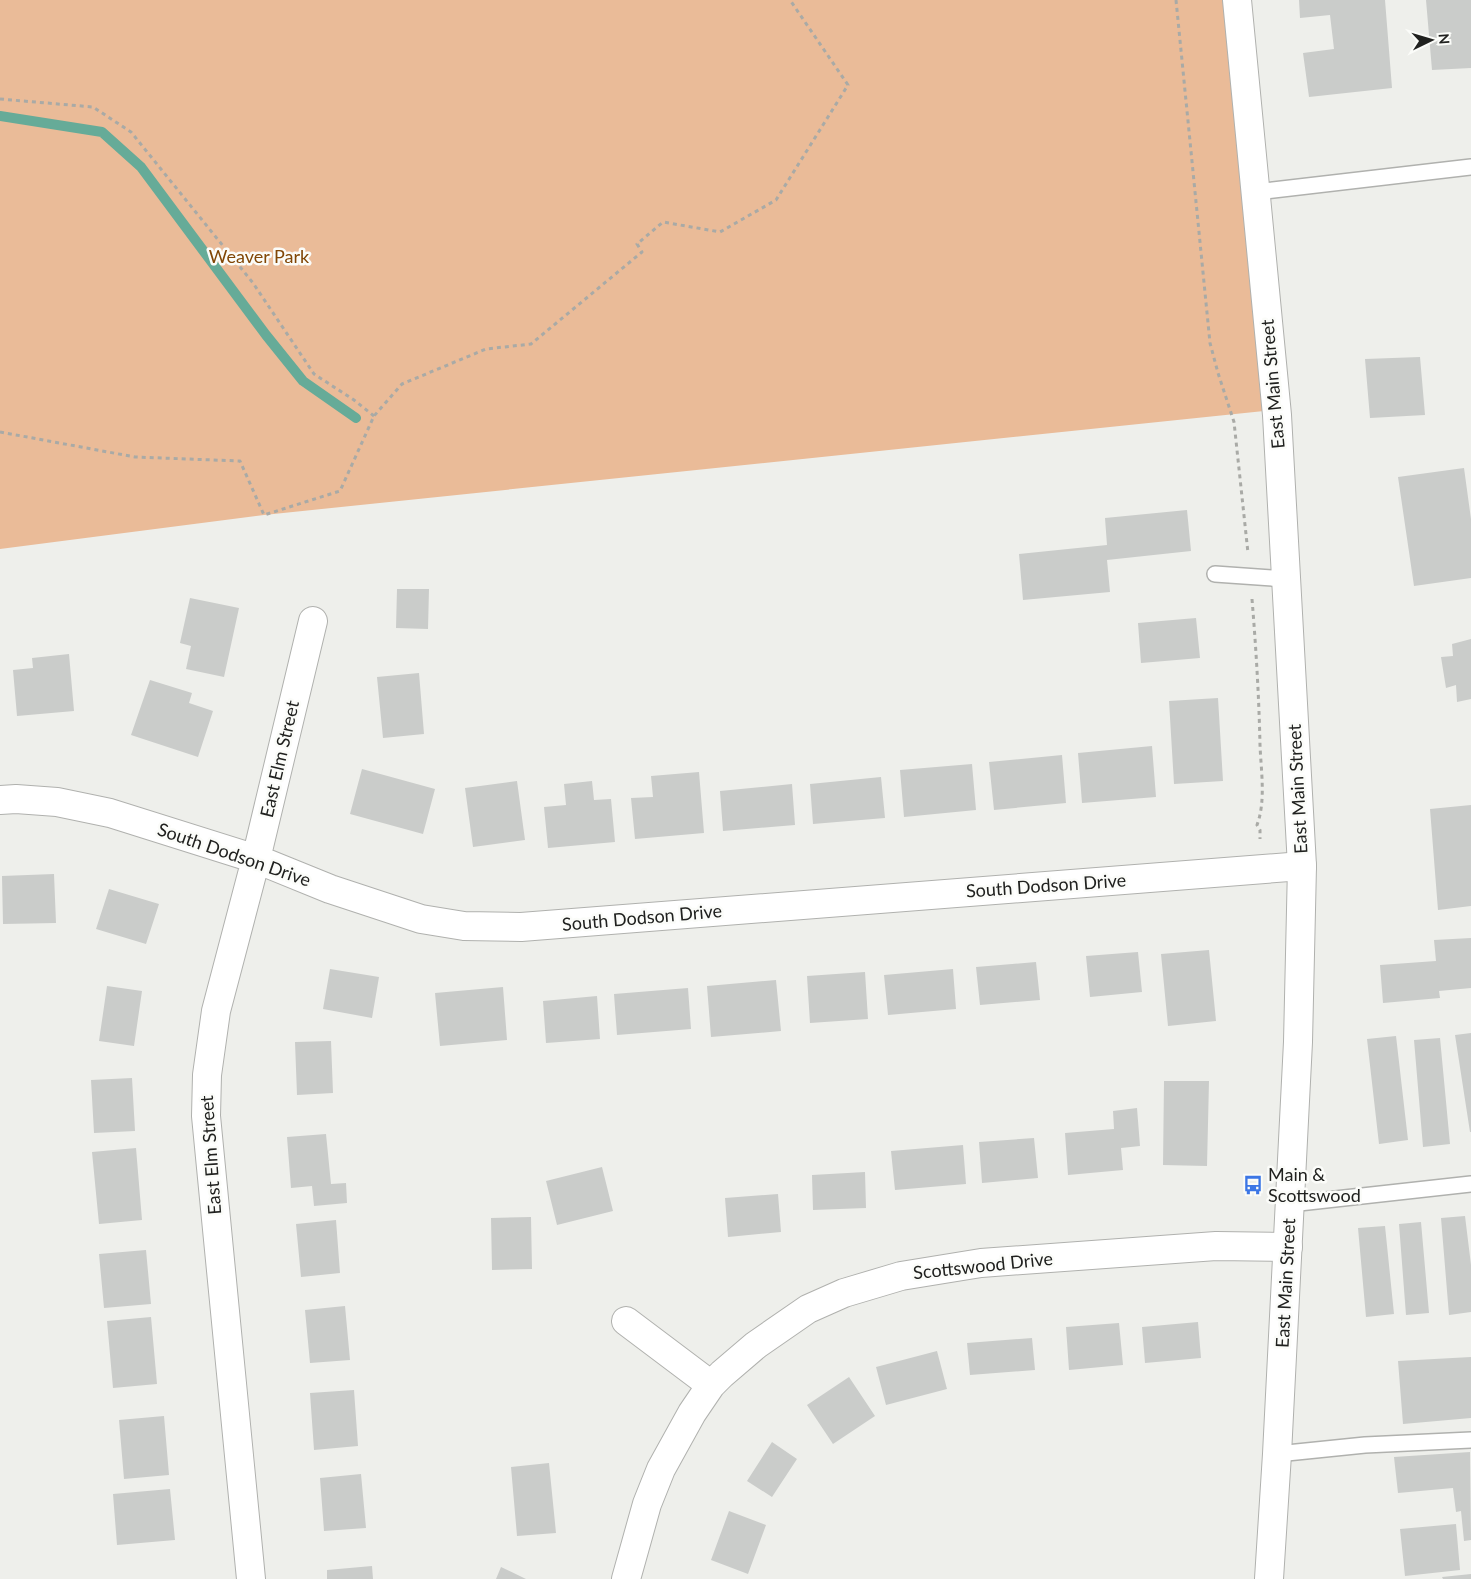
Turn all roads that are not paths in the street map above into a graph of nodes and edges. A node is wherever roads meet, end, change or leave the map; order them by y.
1 (1237, 0) edge
2 (1471, 167) edge
3 (1256, 192) junction
4 (1215, 574) dead end
5 (1286, 579) junction
6 (313, 621) dead end
7 (0, 800) edge
8 (256, 859) junction
9 (1302, 866) junction
10 (1471, 1184) edge
11 (1290, 1204) junction
12 (1288, 1247) junction
13 (626, 1321) dead end
14 (712, 1385) junction
15 (1471, 1440) edge
16 (1278, 1454) junction
17 (251, 1579) edge
18 (626, 1579) edge
19 (1270, 1579) edge

1 - 3 street, East Main Street
2 - 3 lane
3 - 5 street, East Main Street
4 - 5 lane
5 - 9 street, East Main Street
6 - 8 street, East Elm Street
7 - 8 street, South Dodson Drive
8 - 9 street, South Dodson Drive
8 - 17 street, East Elm Street
9 - 11 street, East Main Street
10 - 11 lane
11 - 12 street, East Main Street
12 - 14 street, Scottswood Drive
12 - 16 street, East Main Street
13 - 14 street
14 - 18 street, Scottswood Drive
15 - 16 lane
16 - 19 street, East Main Street

